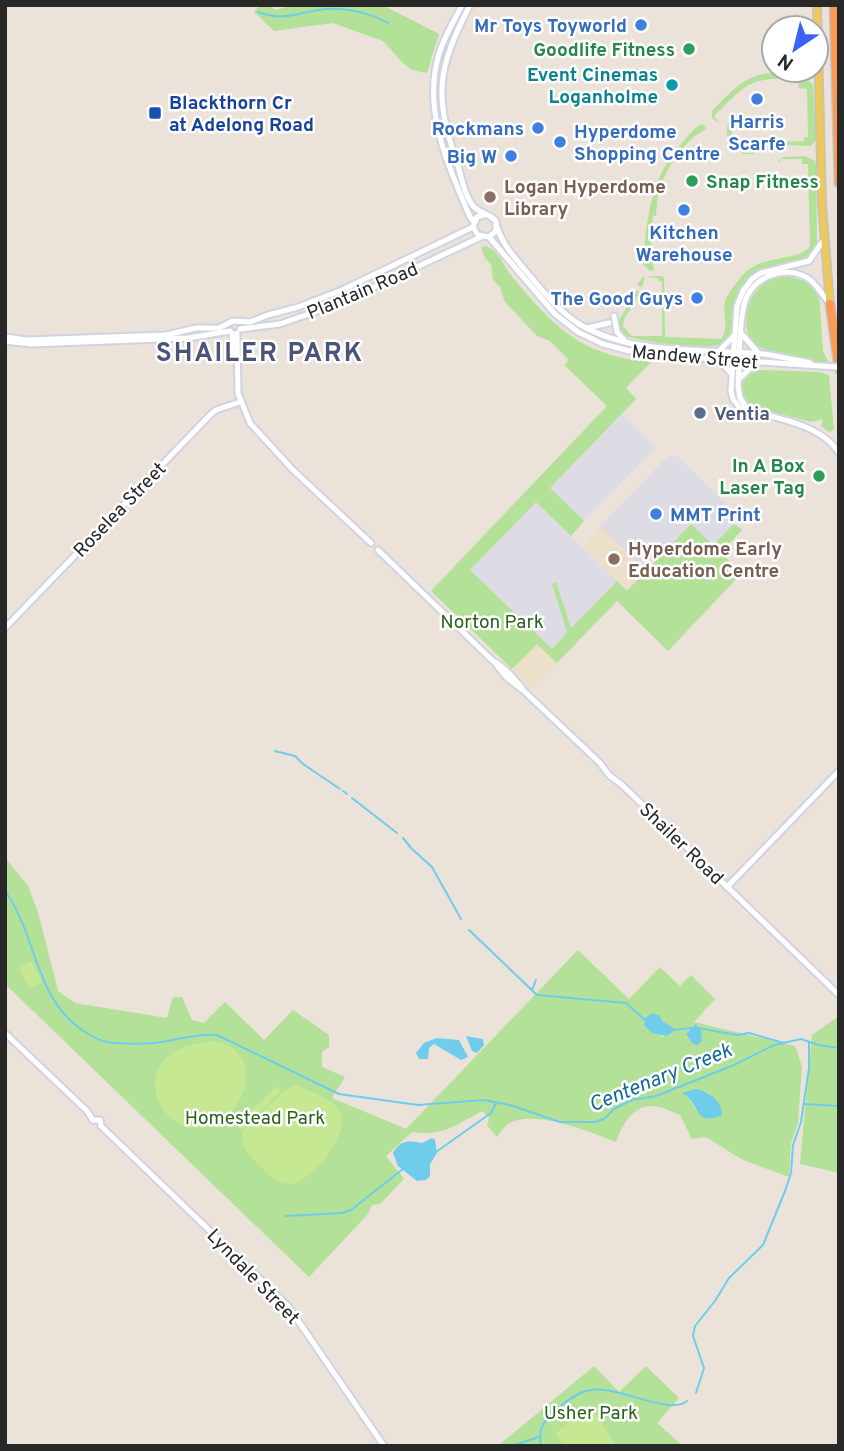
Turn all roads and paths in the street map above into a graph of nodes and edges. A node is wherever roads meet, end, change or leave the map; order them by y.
1 (462, 5) edge
2 (470, 5) edge
3 (817, 5) edge
4 (834, 5) edge
5 (839, 183) edge
6 (484, 215) junction
7 (474, 225) junction
8 (497, 227) junction
9 (481, 237) junction
10 (489, 237) junction
11 (824, 241) junction
12 (830, 304) junction
13 (614, 316) dead end
14 (237, 322) junction
15 (230, 323) junction
16 (609, 323) dead end
17 (587, 328) junction
18 (235, 331) junction
19 (738, 334) junction
20 (5, 339) edge
21 (626, 342) junction
22 (719, 351) junction
23 (737, 352) junction
24 (759, 354) junction
25 (718, 359) junction
26 (736, 360) junction
27 (757, 362) junction
28 (820, 366) junction
29 (839, 368) edge
30 (732, 374) junction
31 (738, 380) junction
32 (240, 402) junction
33 (748, 410) junction
34 (839, 453) edge
35 (5, 628) edge
36 (839, 771) edge
37 (727, 887) junction
38 (839, 995) edge
39 (5, 1033) edge
40 (384, 1446) edge

1 - 7 street
2 - 6 street
3 - 11 main road
4 - 5 highway
6 - 7 street
6 - 8 street
7 - 9 street
7 - 14 street, Plantain Road
8 - 10 street
8 - 17 street, Mandew Street
9 - 10 street
9 - 18 street, Plantain Road
10 - 25 street, Mandew Street
11 - 12 main road
11 - 19 street
12 - 19 street
12 - 29 highway
13 - 21 street
14 - 15 street, Plantain Road
14 - 18 street
15 - 18 street
15 - 20 street, Plantain Road
16 - 17 street
17 - 21 street, Mandew Street
18 - 20 street, Plantain Road
18 - 32 street
19 - 22 street
19 - 23 street
19 - 24 street
21 - 22 street, Mandew Street
22 - 23 street, Mandew Street
23 - 24 street, Mandew Street
23 - 26 street
24 - 28 street, Mandew Street
25 - 26 street, Mandew Street
25 - 30 street
26 - 27 street, Mandew Street
26 - 30 street
26 - 31 street
27 - 28 street, Mandew Street
27 - 31 street
28 - 29 street, Mandew Street, bridge
30 - 33 street
31 - 33 street
32 - 35 street, Roselea Street
32 - 37 street, Shailer Road
33 - 34 street
36 - 37 street
37 - 38 street, Shailer Road
39 - 40 street, Lyndale Street

